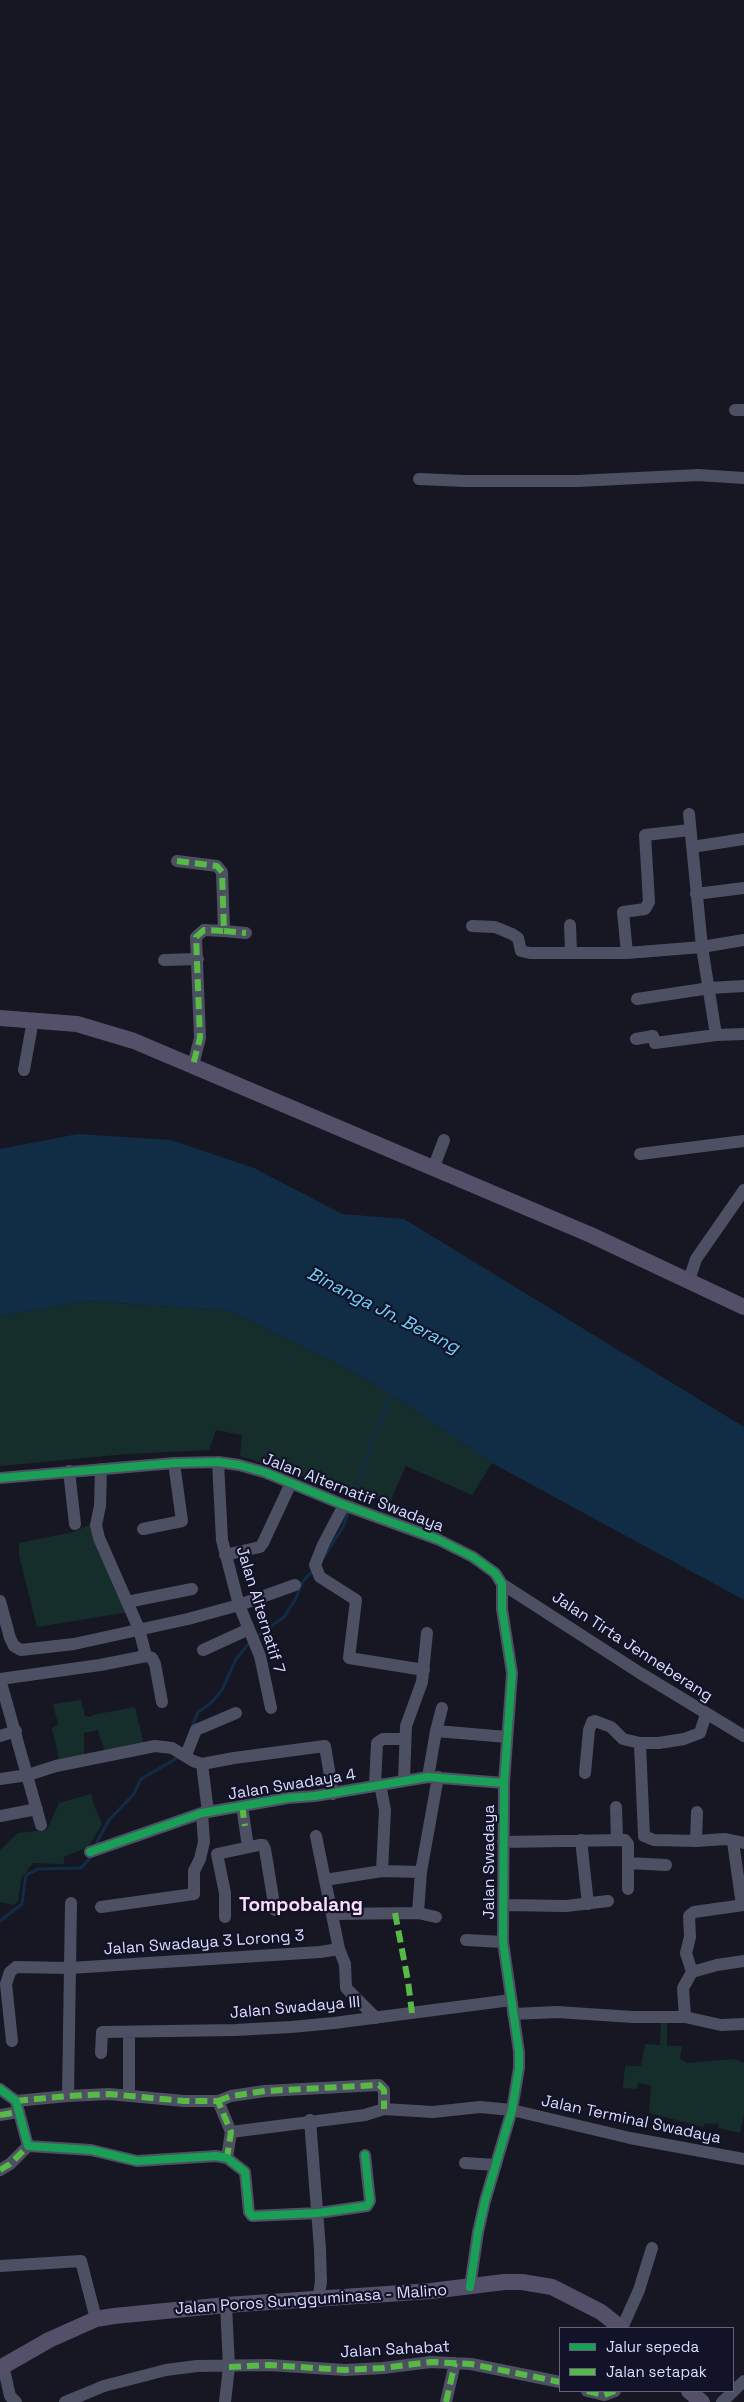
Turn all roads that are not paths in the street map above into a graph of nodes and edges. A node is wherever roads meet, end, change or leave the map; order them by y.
1 (744, 478) edge
2 (419, 479) dead end
3 (689, 814) dead end
4 (690, 830) junction
5 (744, 839) edge
6 (692, 848) junction
7 (177, 862) dead end
8 (744, 888) edge
9 (696, 894) junction
10 (570, 925) dead end
11 (472, 926) dead end
12 (224, 931) junction
13 (246, 933) dead end
14 (744, 940) edge
15 (702, 947) junction
16 (571, 952) junction
17 (627, 953) junction
18 (198, 959) junction
19 (164, 960) dead end
20 (744, 986) edge
21 (710, 988) junction
22 (637, 999) dead end
23 (0, 1018) edge
24 (33, 1020) junction
25 (744, 1034) edge
26 (716, 1035) junction
27 (636, 1039) dead end
28 (193, 1063) junction
29 (24, 1070) dead end
30 (444, 1140) dead end
31 (744, 1141) edge
32 (640, 1154) dead end
33 (434, 1164) junction
34 (744, 1190) edge
35 (688, 1280) junction
36 (744, 1307) edge
37 (218, 1462) junction
38 (174, 1463) junction
39 (101, 1469) junction
40 (69, 1471) junction
41 (0, 1478) edge
42 (292, 1482) junction
43 (344, 1505) junction
44 (75, 1524) dead end
45 (144, 1529) dead end
46 (225, 1555) junction
47 (502, 1584) junction
48 (294, 1585) dead end
49 (192, 1589) dead end
50 (0, 1601) edge
51 (127, 1602) junction
52 (239, 1605) junction
53 (140, 1629) junction
54 (249, 1629) junction
55 (426, 1633) dead end
56 (203, 1650) dead end
57 (146, 1656) junction
58 (424, 1670) junction
59 (0, 1679) edge
60 (162, 1702) dead end
61 (270, 1708) dead end
62 (442, 1708) dead end
63 (236, 1712) dead end
64 (706, 1714) junction
65 (16, 1731) junction
66 (436, 1731) junction
67 (0, 1736) edge
68 (744, 1736) edge
69 (508, 1738) junction
70 (405, 1739) junction
71 (640, 1743) junction
72 (186, 1755) junction
73 (202, 1764) junction
74 (585, 1773) dead end
75 (28, 1775) junction
76 (433, 1777) junction
77 (0, 1780) edge
78 (404, 1780) junction
79 (504, 1783) junction
80 (378, 1785) junction
81 (333, 1794) junction
82 (242, 1806) junction
83 (616, 1807) dead end
84 (37, 1809) junction
85 (697, 1812) dead end
86 (205, 1813) junction
87 (0, 1816) edge
88 (41, 1825) dead end
89 (316, 1836) dead end
90 (617, 1839) junction
91 (580, 1840) junction
92 (696, 1841) junction
93 (503, 1842) junction
94 (738, 1843) edge
95 (248, 1847) junction
96 (90, 1852) dead end
97 (628, 1864) junction
98 (666, 1865) dead end
99 (382, 1871) junction
100 (421, 1872) junction
101 (325, 1880) junction
102 (628, 1889) dead end
103 (608, 1901) dead end
104 (71, 1903) dead end
105 (588, 1904) junction
106 (504, 1905) junction
107 (743, 1905) edge
108 (101, 1907) dead end
109 (275, 1910) dead end
110 (418, 1913) junction
111 (332, 1914) junction
112 (225, 1917) dead end
113 (436, 1917) dead end
114 (466, 1940) dead end
115 (503, 1942) junction
116 (339, 1948) junction
117 (744, 1961) edge
118 (70, 1968) junction
119 (692, 1972) junction
120 (511, 2000) junction
121 (512, 2014) junction
122 (685, 2017) junction
123 (376, 2018) junction
124 (744, 2024) edge
125 (129, 2032) junction
126 (12, 2041) dead end
127 (101, 2053) dead end
128 (0, 2089) edge
129 (68, 2096) junction
130 (129, 2096) junction
131 (218, 2101) junction
132 (17, 2106) junction
133 (384, 2109) junction
134 (512, 2110) junction
135 (0, 2115) edge
136 (310, 2120) junction
137 (231, 2132) junction
138 (28, 2146) junction
139 (365, 2155) dead end
140 (227, 2158) junction
141 (744, 2159) edge
142 (465, 2163) dead end
143 (496, 2165) junction
144 (0, 2170) edge
145 (318, 2213) junction
146 (652, 2248) dead end
147 (0, 2266) edge
148 (470, 2287) junction
149 (318, 2300) junction
150 (226, 2305) junction
151 (96, 2320) junction
152 (620, 2327) edge
153 (621, 2327) edge
154 (455, 2363) junction
155 (2, 2367) edge
156 (229, 2367) junction
157 (744, 2381) edge
158 (559, 2382) edge
159 (734, 2391) edge
160 (591, 2392) edge
161 (612, 2392) edge
162 (690, 2392) edge
163 (732, 2392) edge
164 (16, 2402) edge
165 (65, 2402) edge
166 (225, 2402) edge
167 (446, 2402) edge
168 (702, 2402) edge
169 (722, 2402) edge

1 - 2 street
3 - 4 street
4 - 6 street
4 - 17 street
5 - 6 street
6 - 9 street
7 - 12 street
8 - 9 street
9 - 15 street
10 - 16 street
11 - 16 street
12 - 13 street
12 - 18 street
14 - 15 street
15 - 17 street
15 - 21 street
16 - 17 street
18 - 19 street
18 - 28 street
20 - 21 street
21 - 22 street
21 - 26 street
23 - 24 main road
24 - 28 main road
24 - 29 street
25 - 26 street
26 - 27 street
28 - 33 main road
30 - 33 street
31 - 32 street
33 - 35 main road
34 - 35 street
35 - 36 main road
37 - 38 street, Jalan Alternatif Swadaya
37 - 42 street, Jalan Alternatif Swadaya
37 - 46 street, Jalan Alternatif 7
38 - 39 street, Jalan Alternatif Swadaya
38 - 45 street
39 - 40 street, Jalan Alternatif Swadaya
39 - 51 street
40 - 41 street, Jalan Alternatif Swadaya
40 - 44 street
42 - 43 street, Jalan Alternatif Swadaya
42 - 46 street
43 - 47 street, Jalan Alternatif Swadaya
43 - 58 street
46 - 52 street, Jalan Alternatif 7
47 - 64 street, Jalan Tirta Jenneberang
47 - 69 street, Jalan Swadaya
48 - 52 street
49 - 51 street
50 - 53 street
51 - 53 street
52 - 53 street
52 - 54 street, Jalan Alternatif 7
53 - 57 street
54 - 56 street
54 - 61 street, Jalan Alternatif 7
55 - 58 street
57 - 59 street
57 - 60 street
58 - 70 street
59 - 65 street
62 - 66 street
63 - 72 street
64 - 68 street, Jalan Tirta Jenneberang
64 - 71 street
65 - 67 street
65 - 75 street
66 - 69 street
66 - 76 street
69 - 79 street, Jalan Swadaya
70 - 78 street
70 - 80 street
71 - 74 street
71 - 92 street
72 - 73 street
72 - 75 street
73 - 81 street
73 - 86 street
75 - 77 street
75 - 84 street
76 - 78 street, Jalan Swadaya 4
76 - 79 street, Jalan Swadaya 4
76 - 100 street
78 - 80 street, Jalan Swadaya 4
79 - 93 street, Jalan Swadaya
80 - 81 street, Jalan Swadaya 4
80 - 99 street
81 - 82 street, Jalan Swadaya 4
82 - 86 street, Jalan Swadaya 4
82 - 95 street
83 - 90 street
84 - 87 street
84 - 88 street
85 - 92 street
86 - 96 street, Jalan Swadaya 4
86 - 108 street
89 - 101 street
90 - 91 street
90 - 97 street
91 - 93 street
91 - 105 street
92 - 94 street
93 - 106 street, Jalan Swadaya
94 - 107 street
95 - 109 street
95 - 112 street
97 - 98 street
97 - 102 street
99 - 100 street
99 - 101 street
100 - 110 street
101 - 111 street
103 - 105 street
104 - 118 street
105 - 106 street
106 - 115 street, Jalan Swadaya
107 - 119 street
110 - 111 street
110 - 113 street
111 - 116 street
114 - 115 street
115 - 120 street, Jalan Swadaya
116 - 118 street, Jalan Swadaya 3 Lorong 3
116 - 123 street
117 - 119 street
118 - 126 street, Jalan Swadaya 3 Lorong 3
118 - 129 street
119 - 122 street
120 - 121 street, Jalan Swadaya
120 - 123 street, Jalan Swadaya III
121 - 122 street
121 - 134 street, Jalan Swadaya
122 - 124 street
123 - 125 street, Jalan Swadaya III
125 - 127 street, Jalan Swadaya III
125 - 130 street
128 - 132 street
129 - 130 street
129 - 132 street
130 - 131 street
131 - 133 street
131 - 137 street
132 - 135 street
132 - 138 street
133 - 134 street, Jalan Terminal Swadaya
133 - 136 street, Jalan Terminal Swadaya
134 - 141 street, Jalan Terminal Swadaya
134 - 143 street, Jalan Swadaya
136 - 137 street, Jalan Terminal Swadaya
136 - 145 street
137 - 140 street
138 - 140 street
138 - 144 street
139 - 145 street
140 - 145 street
142 - 143 street
143 - 148 street, Jalan Swadaya
145 - 149 street
146 - 153 street
147 - 151 street
148 - 149 main road, Jalan Poros Sungguminasa - Malino
148 - 152 main road, Jalan Poros Sungguminasa - Malino
149 - 150 main road, Jalan Poros Sungguminasa - Malino
150 - 151 main road, Jalan Poros Sungguminasa - Malino
150 - 156 street
151 - 155 main road, Jalan Poros Sungguminasa - Malino
154 - 156 street, Jalan Sahabat
154 - 158 street, Jalan Sahabat
154 - 167 street
155 - 164 street
156 - 165 street, Jalan Sahabat
156 - 166 street
157 - 159 street
160 - 161 street
162 - 168 main road
163 - 169 street

